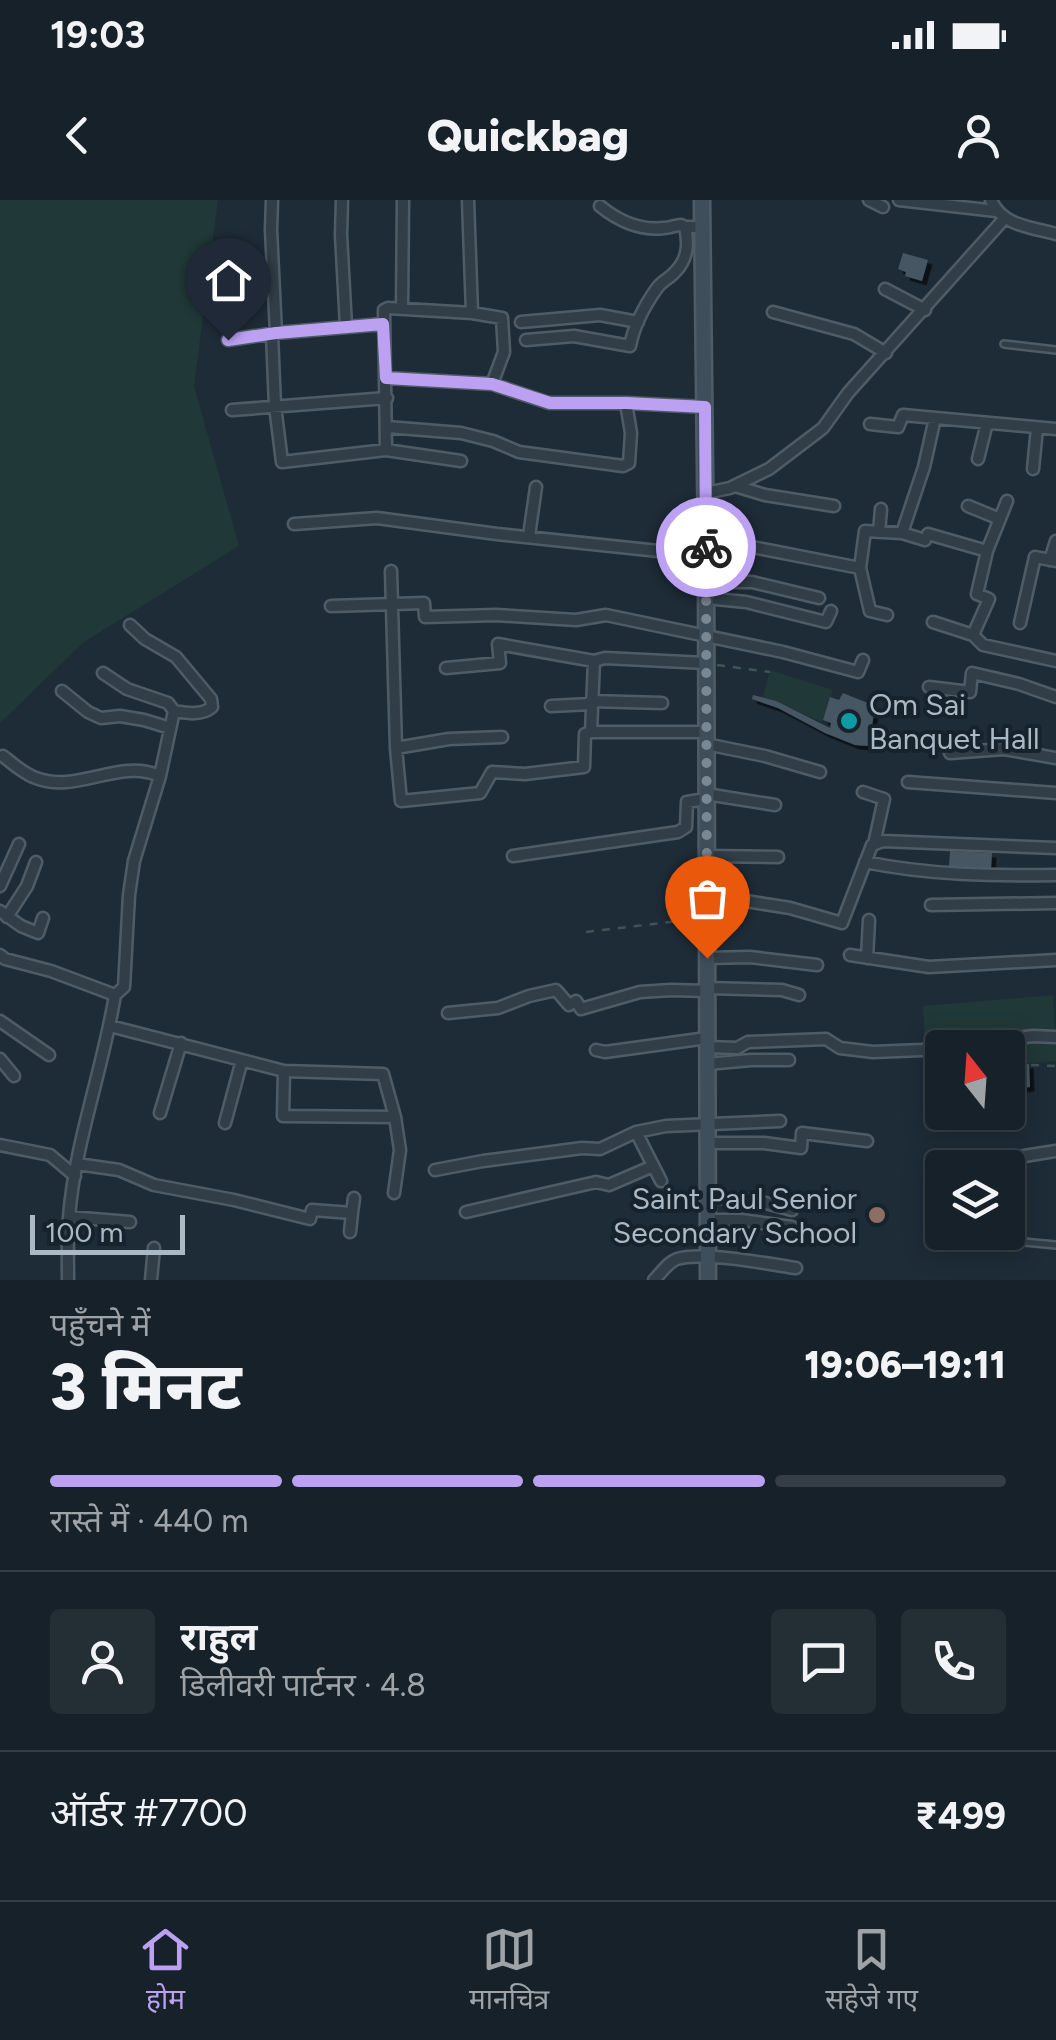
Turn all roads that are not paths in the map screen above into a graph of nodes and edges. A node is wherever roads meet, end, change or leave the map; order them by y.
1 (272, 200) edge
2 (342, 200) edge
3 (402, 200) edge
4 (468, 200) edge
5 (702, 200) edge
6 (869, 200) edge
7 (899, 200) edge
8 (600, 206) dead end
9 (884, 206) dead end
10 (997, 210) edge
11 (685, 227) junction
12 (702, 227) junction
13 (1056, 234) edge
14 (885, 289) dead end
15 (402, 308) junction
16 (925, 310) junction
17 (773, 312) dead end
18 (472, 313) junction
19 (520, 322) dead end
20 (638, 322) junction
21 (383, 324) junction
22 (346, 326) junction
23 (274, 334) junction
24 (228, 340) dead end
25 (526, 340) dead end
26 (1004, 344) dead end
27 (1056, 350) edge
28 (886, 352) junction
29 (386, 378) junction
30 (492, 384) junction
31 (387, 398) junction
32 (626, 403) junction
33 (275, 406) junction
34 (705, 407) junction
35 (232, 410) dead end
36 (935, 418) junction
37 (987, 423) junction
38 (870, 424) dead end
39 (387, 427) junction
40 (1036, 428) junction
41 (1056, 429) edge
42 (386, 450) junction
43 (978, 459) dead end
44 (461, 461) dead end
45 (1033, 468) dead end
46 (734, 486) junction
47 (536, 487) dead end
48 (706, 493) junction
49 (1007, 501) dead end
50 (834, 506) dead end
51 (968, 506) dead end
52 (881, 509) dead end
53 (1000, 519) junction
54 (294, 524) dead end
55 (879, 532) junction
56 (902, 533) junction
57 (529, 536) junction
58 (1056, 541) edge
59 (706, 550) junction
60 (987, 552) junction
61 (1053, 561) edge
62 (860, 568) junction
63 (391, 571) dead end
64 (706, 590) junction
65 (820, 598) dead end
66 (391, 604) junction
67 (331, 606) dead end
68 (831, 611) dead end
69 (887, 615) dead end
70 (933, 622) dead end
71 (1020, 623) dead end
72 (130, 625) dead end
73 (973, 635) junction
74 (705, 636) junction
75 (863, 660) dead end
76 (594, 661) junction
77 (1056, 661) edge
78 (705, 663) junction
79 (446, 668) dead end
80 (103, 673) dead end
81 (929, 687) dead end
82 (62, 692) dead end
83 (1056, 697) edge
84 (591, 702) junction
85 (662, 703) dead end
86 (552, 706) dead end
87 (174, 711) junction
88 (170, 728) junction
89 (591, 732) junction
90 (502, 737) dead end
91 (706, 738) junction
92 (396, 748) junction
93 (950, 753) dead end
94 (3, 756) dead end
95 (1056, 758) edge
96 (820, 772) dead end
97 (160, 776) junction
98 (908, 782) dead end
99 (863, 792) dead end
100 (1056, 794) edge
101 (706, 797) junction
102 (775, 805) dead end
103 (19, 844) dead end
104 (874, 844) junction
105 (1056, 848) edge
106 (514, 856) dead end
107 (706, 856) junction
108 (778, 856) dead end
109 (36, 862) dead end
110 (865, 862) junction
111 (1056, 875) edge
112 (0, 886) edge
113 (1056, 903) edge
114 (931, 904) dead end
115 (707, 910) junction
116 (3, 914) edge
117 (43, 918) dead end
118 (870, 920) dead end
119 (850, 955) dead end
120 (3, 957) edge
121 (707, 958) junction
122 (867, 958) junction
123 (1056, 960) edge
124 (817, 966) dead end
125 (0, 972) edge
126 (707, 989) junction
127 (115, 995) junction
128 (799, 995) dead end
129 (448, 1013) dead end
130 (0, 1022) edge
131 (110, 1026) junction
132 (1056, 1037) edge
133 (181, 1043) junction
134 (707, 1043) junction
135 (596, 1050) dead end
136 (49, 1055) dead end
137 (0, 1059) edge
138 (242, 1060) junction
139 (788, 1060) dead end
140 (707, 1064) junction
141 (284, 1070) junction
142 (14, 1076) dead end
143 (160, 1112) dead end
144 (395, 1117) junction
145 (780, 1121) dead end
146 (224, 1124) dead end
147 (707, 1125) junction
148 (636, 1132) junction
149 (867, 1142) dead end
150 (708, 1143) junction
151 (0, 1146) edge
152 (1056, 1151) edge
153 (1025, 1156) edge
154 (653, 1166) junction
155 (76, 1170) junction
156 (435, 1170) dead end
157 (661, 1181) dead end
158 (394, 1193) dead end
159 (708, 1197) junction
160 (354, 1198) dead end
161 (792, 1210) dead end
162 (466, 1212) dead end
163 (352, 1214) junction
164 (69, 1217) junction
165 (708, 1220) junction
166 (130, 1222) dead end
167 (792, 1226) dead end
168 (350, 1232) dead end
169 (1025, 1242) edge
170 (1056, 1245) edge
171 (154, 1248) dead end
172 (708, 1257) junction
173 (796, 1268) dead end
174 (68, 1280) edge
175 (151, 1280) edge
176 (654, 1280) edge
177 (708, 1280) edge

1 - 23 street
2 - 22 street
3 - 15 street
4 - 18 street
5 - 12 main road
6 - 9 street
7 - 10 street
8 - 11 street
10 - 13 street
10 - 16 street
11 - 12 street
11 - 20 street
12 - 34 main road
14 - 16 street
15 - 18 street
15 - 21 street
16 - 28 street
17 - 28 street
18 - 30 street
19 - 20 street
20 - 25 street
21 - 22 street
21 - 29 street
22 - 23 street
23 - 24 street
23 - 33 street
26 - 27 lane
28 - 46 street
29 - 30 street
29 - 31 street
30 - 32 street
31 - 33 street
31 - 39 street
32 - 34 street
32 - 39 street
33 - 35 street
33 - 42 street
34 - 48 main road
36 - 37 street
36 - 38 street
36 - 56 street
37 - 40 street
37 - 43 street
39 - 42 street
40 - 41 street
40 - 45 street
42 - 44 street
46 - 48 street
46 - 50 street
47 - 57 street
48 - 59 main road
49 - 53 street
51 - 53 street
52 - 55 street
53 - 60 street
54 - 57 street
55 - 56 street
55 - 62 street
56 - 60 street
57 - 59 street
58 - 61 street
59 - 62 street
59 - 64 main road
60 - 73 street
61 - 71 street
62 - 69 street
63 - 66 street
64 - 65 street
64 - 68 street
64 - 74 main road
66 - 67 street
66 - 74 street
66 - 92 street
70 - 73 street
72 - 87 street
73 - 77 street
74 - 75 street
74 - 78 main road
76 - 78 street
76 - 79 street
76 - 84 street
78 - 91 main road
80 - 87 street
81 - 83 street
82 - 88 street
84 - 85 street
84 - 86 street
84 - 89 street
87 - 88 street
88 - 97 street
89 - 91 street
89 - 92 street
90 - 92 street
91 - 96 street
91 - 101 main road
93 - 95 street
94 - 97 street
97 - 127 street
98 - 100 street
99 - 104 street
101 - 102 street
101 - 106 street
101 - 107 main road
103 - 112 street
104 - 105 street
104 - 110 street
107 - 108 street
107 - 115 main road
109 - 116 street
110 - 111 street
110 - 115 street
113 - 114 street
115 - 121 main road
116 - 117 street
118 - 122 street
119 - 122 street
120 - 125 street
120 - 127 street
121 - 124 street
121 - 126 main road
122 - 123 street
126 - 128 street
126 - 129 street
126 - 134 main road
127 - 131 street
130 - 136 street
131 - 133 street
131 - 155 street
132 - 134 street
133 - 138 street
133 - 143 street
134 - 135 street
134 - 140 main road
137 - 142 street
138 - 141 street
138 - 146 street
139 - 140 street
140 - 147 main road
141 - 144 street
141 - 144 street
144 - 158 street
145 - 147 street
147 - 148 street
147 - 150 main road
148 - 154 street
148 - 156 street
149 - 150 street
150 - 159 main road
151 - 155 street
152 - 153 street
154 - 157 street
154 - 162 street
155 - 163 street
155 - 164 street
159 - 161 street
159 - 165 main road
160 - 163 street
163 - 168 street
164 - 166 street
164 - 174 street
165 - 167 street
165 - 172 main road
169 - 170 lane
171 - 175 street
172 - 173 street
172 - 176 street
172 - 177 main road

